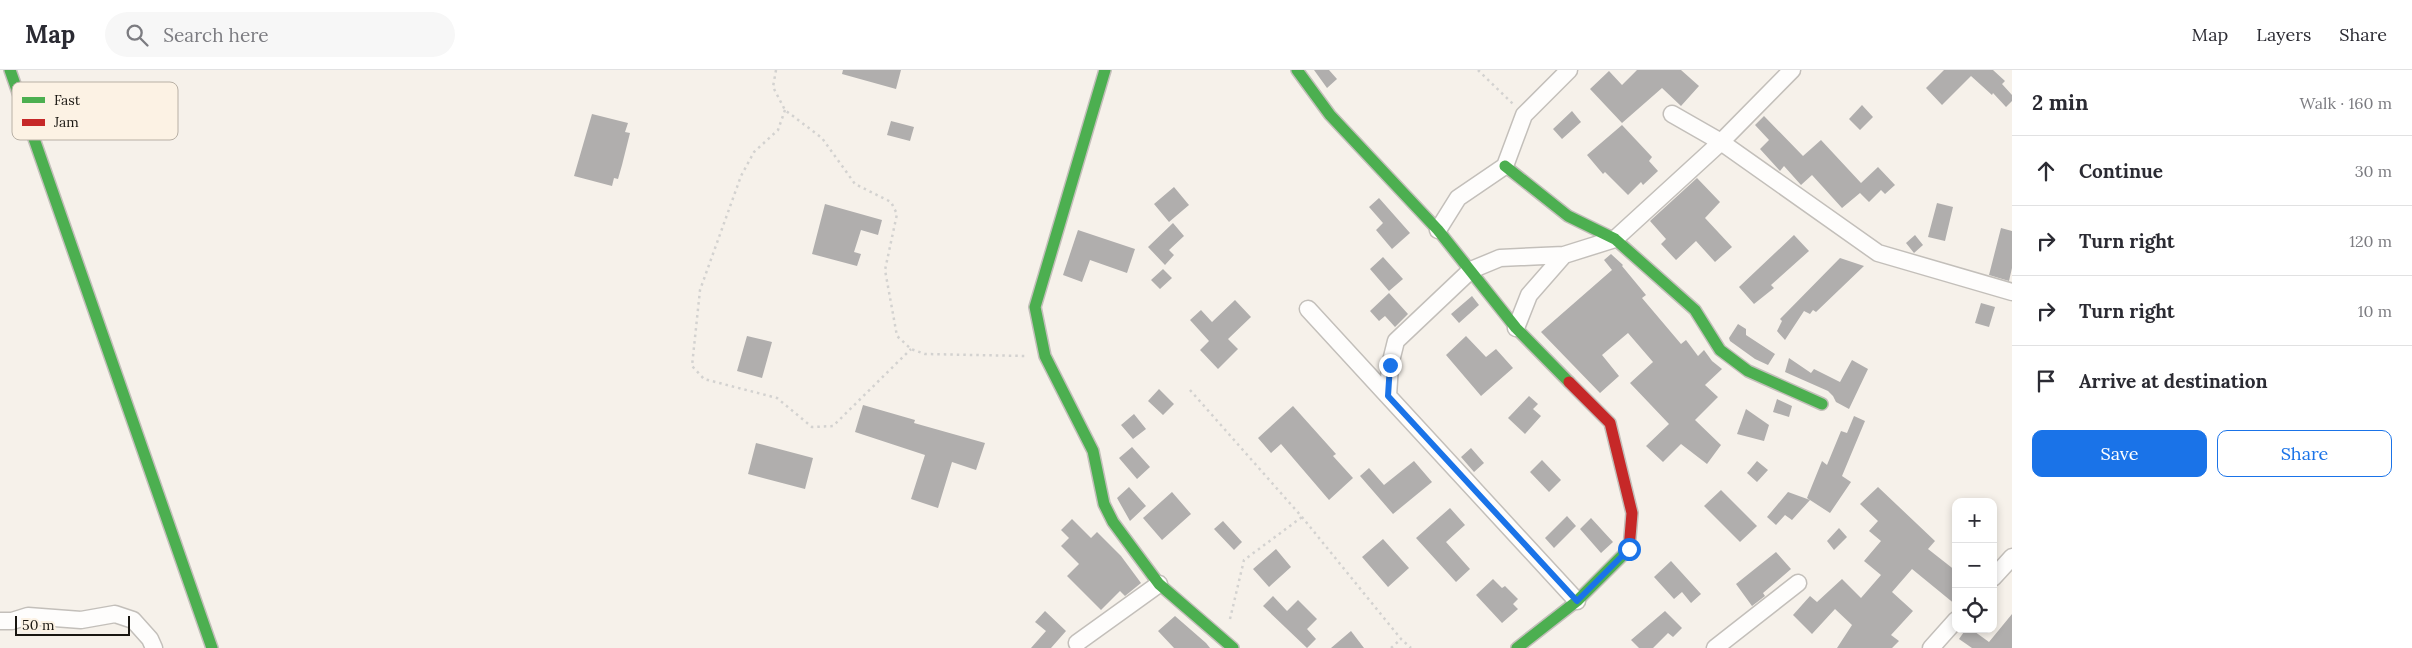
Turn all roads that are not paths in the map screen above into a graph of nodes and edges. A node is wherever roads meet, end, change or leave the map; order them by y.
1 (10, 70) edge
2 (1105, 70) edge
3 (1298, 70) edge
4 (1569, 70) edge
5 (1792, 70) edge
6 (14, 82) edge
7 (1672, 114) dead end
8 (34, 140) edge
9 (1721, 142) junction
10 (1505, 166) junction
11 (1438, 230) junction
12 (1615, 239) junction
13 (1564, 255) junction
14 (1470, 270) junction
15 (2012, 292) edge
16 (1308, 309) dead end
17 (1516, 328) junction
18 (1388, 396) junction
19 (1822, 404) dead end
20 (2012, 557) edge
21 (1997, 574) edge
22 (1798, 583) dead end
23 (1160, 584) junction
24 (1577, 601) junction
25 (0, 621) edge
26 (1952, 624) edge
27 (1077, 643) dead end
28 (1229, 644) edge
29 (154, 648) edge
30 (212, 648) edge
31 (1517, 648) edge
32 (1715, 648) edge
33 (1931, 648) edge

1 - 6 street
2 - 23 street
3 - 11 street
4 - 10 street
5 - 9 street
7 - 9 street
8 - 30 street
9 - 12 street
9 - 15 street
10 - 11 street
10 - 12 street
11 - 14 street
12 - 13 street
12 - 19 street
13 - 14 street
13 - 17 street
14 - 17 street
14 - 18 street
16 - 18 street
17 - 24 street
18 - 24 street
20 - 21 street
22 - 32 street
23 - 27 street
23 - 28 street
24 - 31 street
25 - 29 street
26 - 33 street

